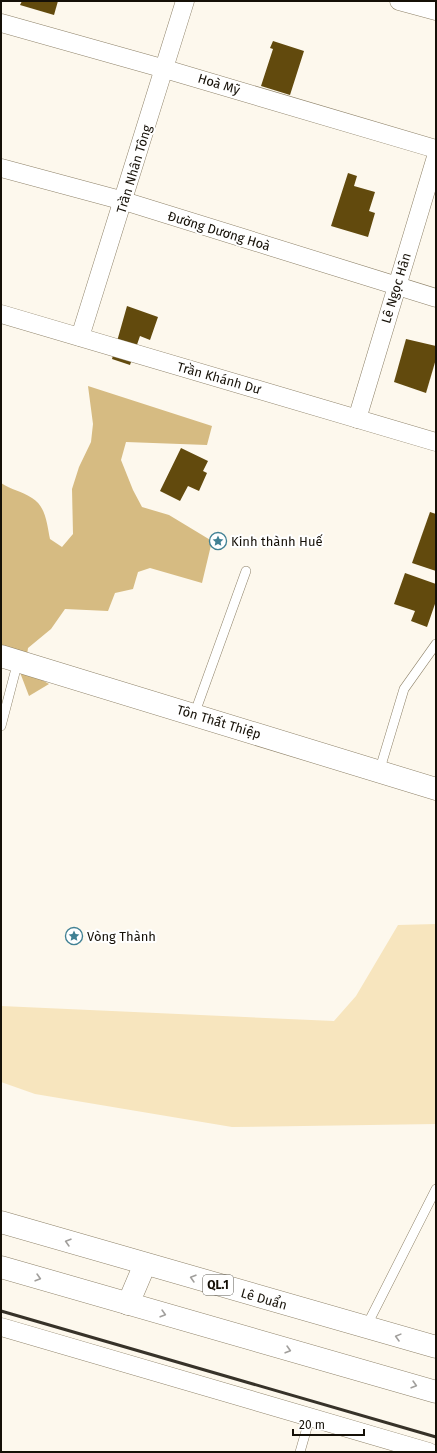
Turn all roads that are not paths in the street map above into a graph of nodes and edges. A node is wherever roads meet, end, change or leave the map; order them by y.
1 (185, 1) edge
2 (399, 1) edge
3 (436, 11) edge
4 (1, 23) edge
5 (165, 68) junction
6 (436, 149) edge
7 (436, 157) edge
8 (1, 168) edge
9 (124, 201) junction
10 (397, 286) junction
11 (436, 298) edge
12 (1, 314) edge
13 (80, 337) junction
14 (357, 419) junction
15 (436, 442) edge
16 (246, 571) dead end
17 (436, 644) edge
18 (9, 658) edge
19 (194, 715) junction
20 (1, 726) edge
21 (380, 772) junction
22 (436, 789) edge
23 (436, 1189) edge
24 (1, 1222) edge
25 (145, 1264) junction
26 (1, 1268) edge
27 (128, 1304) junction
28 (1, 1327) edge
29 (365, 1328) junction
30 (436, 1348) edge
31 (436, 1392) edge
32 (310, 1417) junction
33 (300, 1452) edge
34 (430, 1452) edge

1 - 5 street, Trần Nhân Tông
2 - 3 street
4 - 5 street, Hoà Mỹ
5 - 6 street, Hoà Mỹ
5 - 9 street, Trần Nhân Tông
7 - 10 street, Lê Ngọc Hân
8 - 9 street, Đường Dương Hoà
9 - 10 street, Đường Dương Hoà
9 - 13 street, Trần Nhân Tông
10 - 11 street, Đường Dương Hoà
10 - 14 street, Lê Ngọc Hân
12 - 13 street, Trần Khánh Dư
13 - 14 street, Trần Khánh Dư
14 - 15 street, Trần Khánh Dư
16 - 19 lane
17 - 21 lane
18 - 19 main road, Tôn Thất Thiệp
18 - 20 lane
19 - 21 main road, Tôn Thất Thiệp
21 - 22 main road, Tôn Thất Thiệp
23 - 29 lane
25 -> 24 main road, Lê Duẩn / QL.1
25 - 27 main road
29 -> 25 main road, Lê Duẩn / QL.1
26 -> 27 main road
27 -> 31 main road
28 - 32 street
30 -> 29 main road, Lê Duẩn / QL.1
32 - 33 lane
32 - 34 street

